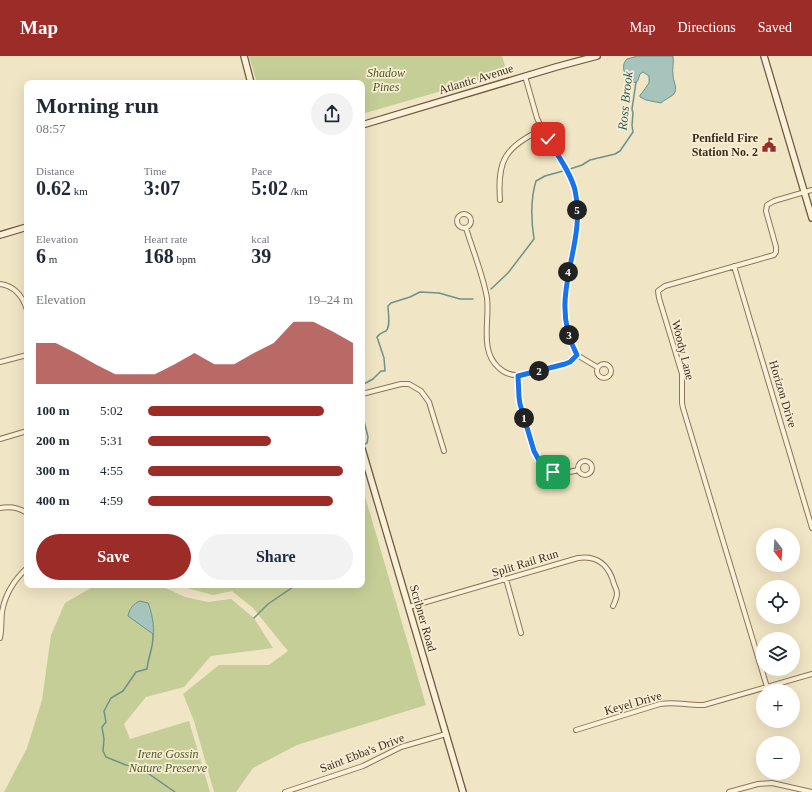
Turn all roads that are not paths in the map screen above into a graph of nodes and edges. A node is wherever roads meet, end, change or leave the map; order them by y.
1 (244, 56) edge
2 (597, 56) edge
3 (764, 56) edge
4 (525, 76) junction
5 (250, 80) edge
6 (365, 124) edge
7 (542, 129) junction
8 (812, 190) edge
9 (804, 193) junction
10 (500, 200) dead end
11 (812, 218) edge
12 (24, 228) edge
13 (466, 228) dead end
14 (0, 235) edge
15 (734, 266) junction
16 (0, 284) edge
17 (24, 301) edge
18 (577, 355) junction
19 (24, 356) edge
20 (0, 362) edge
21 (597, 367) dead end
22 (518, 376) junction
23 (365, 393) edge
24 (24, 432) edge
25 (0, 439) edge
26 (444, 451) dead end
27 (365, 459) edge
28 (578, 470) dead end
29 (0, 508) edge
30 (24, 511) edge
31 (812, 528) edge
32 (24, 571) edge
33 (506, 579) junction
34 (613, 606) dead end
35 (409, 607) junction
36 (521, 633) dead end
37 (0, 638) edge
38 (812, 674) edge
39 (766, 684) edge
40 (777, 684) edge
41 (756, 690) edge
42 (576, 730) dead end
43 (446, 734) junction
44 (285, 792) edge
45 (463, 792) edge
46 (729, 792) edge
47 (812, 792) edge

1 - 5 street
2 - 4 street, Atlantic Avenue
3 - 9 street
4 - 6 street, Atlantic Avenue
4 - 7 street
7 - 10 street
7 - 18 street
8 - 9 street
9 - 11 street
9 - 15 street, Woody Lane
12 - 14 street
13 - 22 street
15 - 31 street, Horizon Drive
15 - 39 street, Woody Lane
16 - 17 street
18 - 21 street
18 - 22 street
19 - 20 street
22 - 28 street
23 - 26 street
24 - 25 street
27 - 35 street, Scribner Road
29 - 30 street
32 - 37 street
33 - 34 street, Split Rail Run
33 - 35 street, Split Rail Run
33 - 36 street
35 - 43 street, Scribner Road
38 - 40 street, Keyel Drive
41 - 42 street, Keyel Drive
43 - 44 street, Saint Ebba's Drive
43 - 45 street, Scribner Road
46 - 47 street

